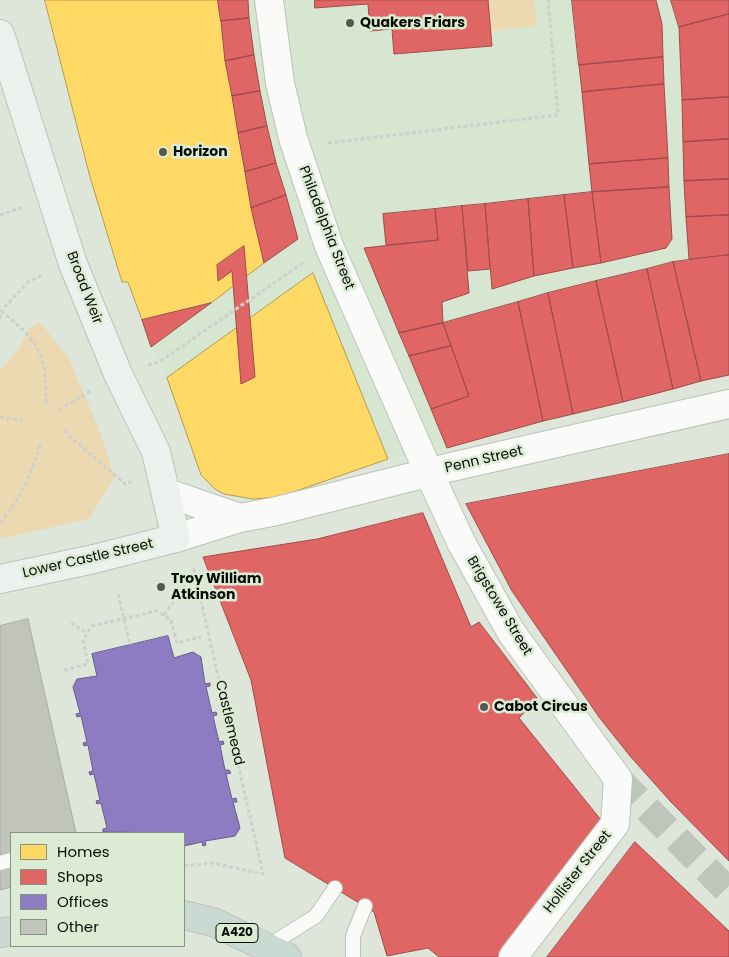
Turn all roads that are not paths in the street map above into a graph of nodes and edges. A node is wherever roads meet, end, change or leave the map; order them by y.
1 (269, 0) edge
2 (0, 34) edge
3 (729, 404) edge
4 (429, 473) junction
5 (167, 494) junction
6 (240, 518) junction
7 (176, 538) junction
8 (0, 579) edge
9 (618, 779) joint
10 (335, 888) dead end
11 (365, 906) dead end
12 (185, 915) edge
13 (277, 952) edge
14 (353, 957) edge
15 (513, 957) edge

1 - 4 street, Philadelphia Street
2 - 5 street, Broad Weir
3 - 4 street, Penn Street
4 - 6 street, Penn Street
4 - 9 street, Brigstowe Street
5 - 6 street, Penn Street
5 - 7 street, Broad Weir
6 - 7 street, Penn Street
7 - 8 street, Lower Castle Street
9 - 15 street, Hollister Street
10 - 13 lane
11 - 14 lane
12 - 13 highway, A420

